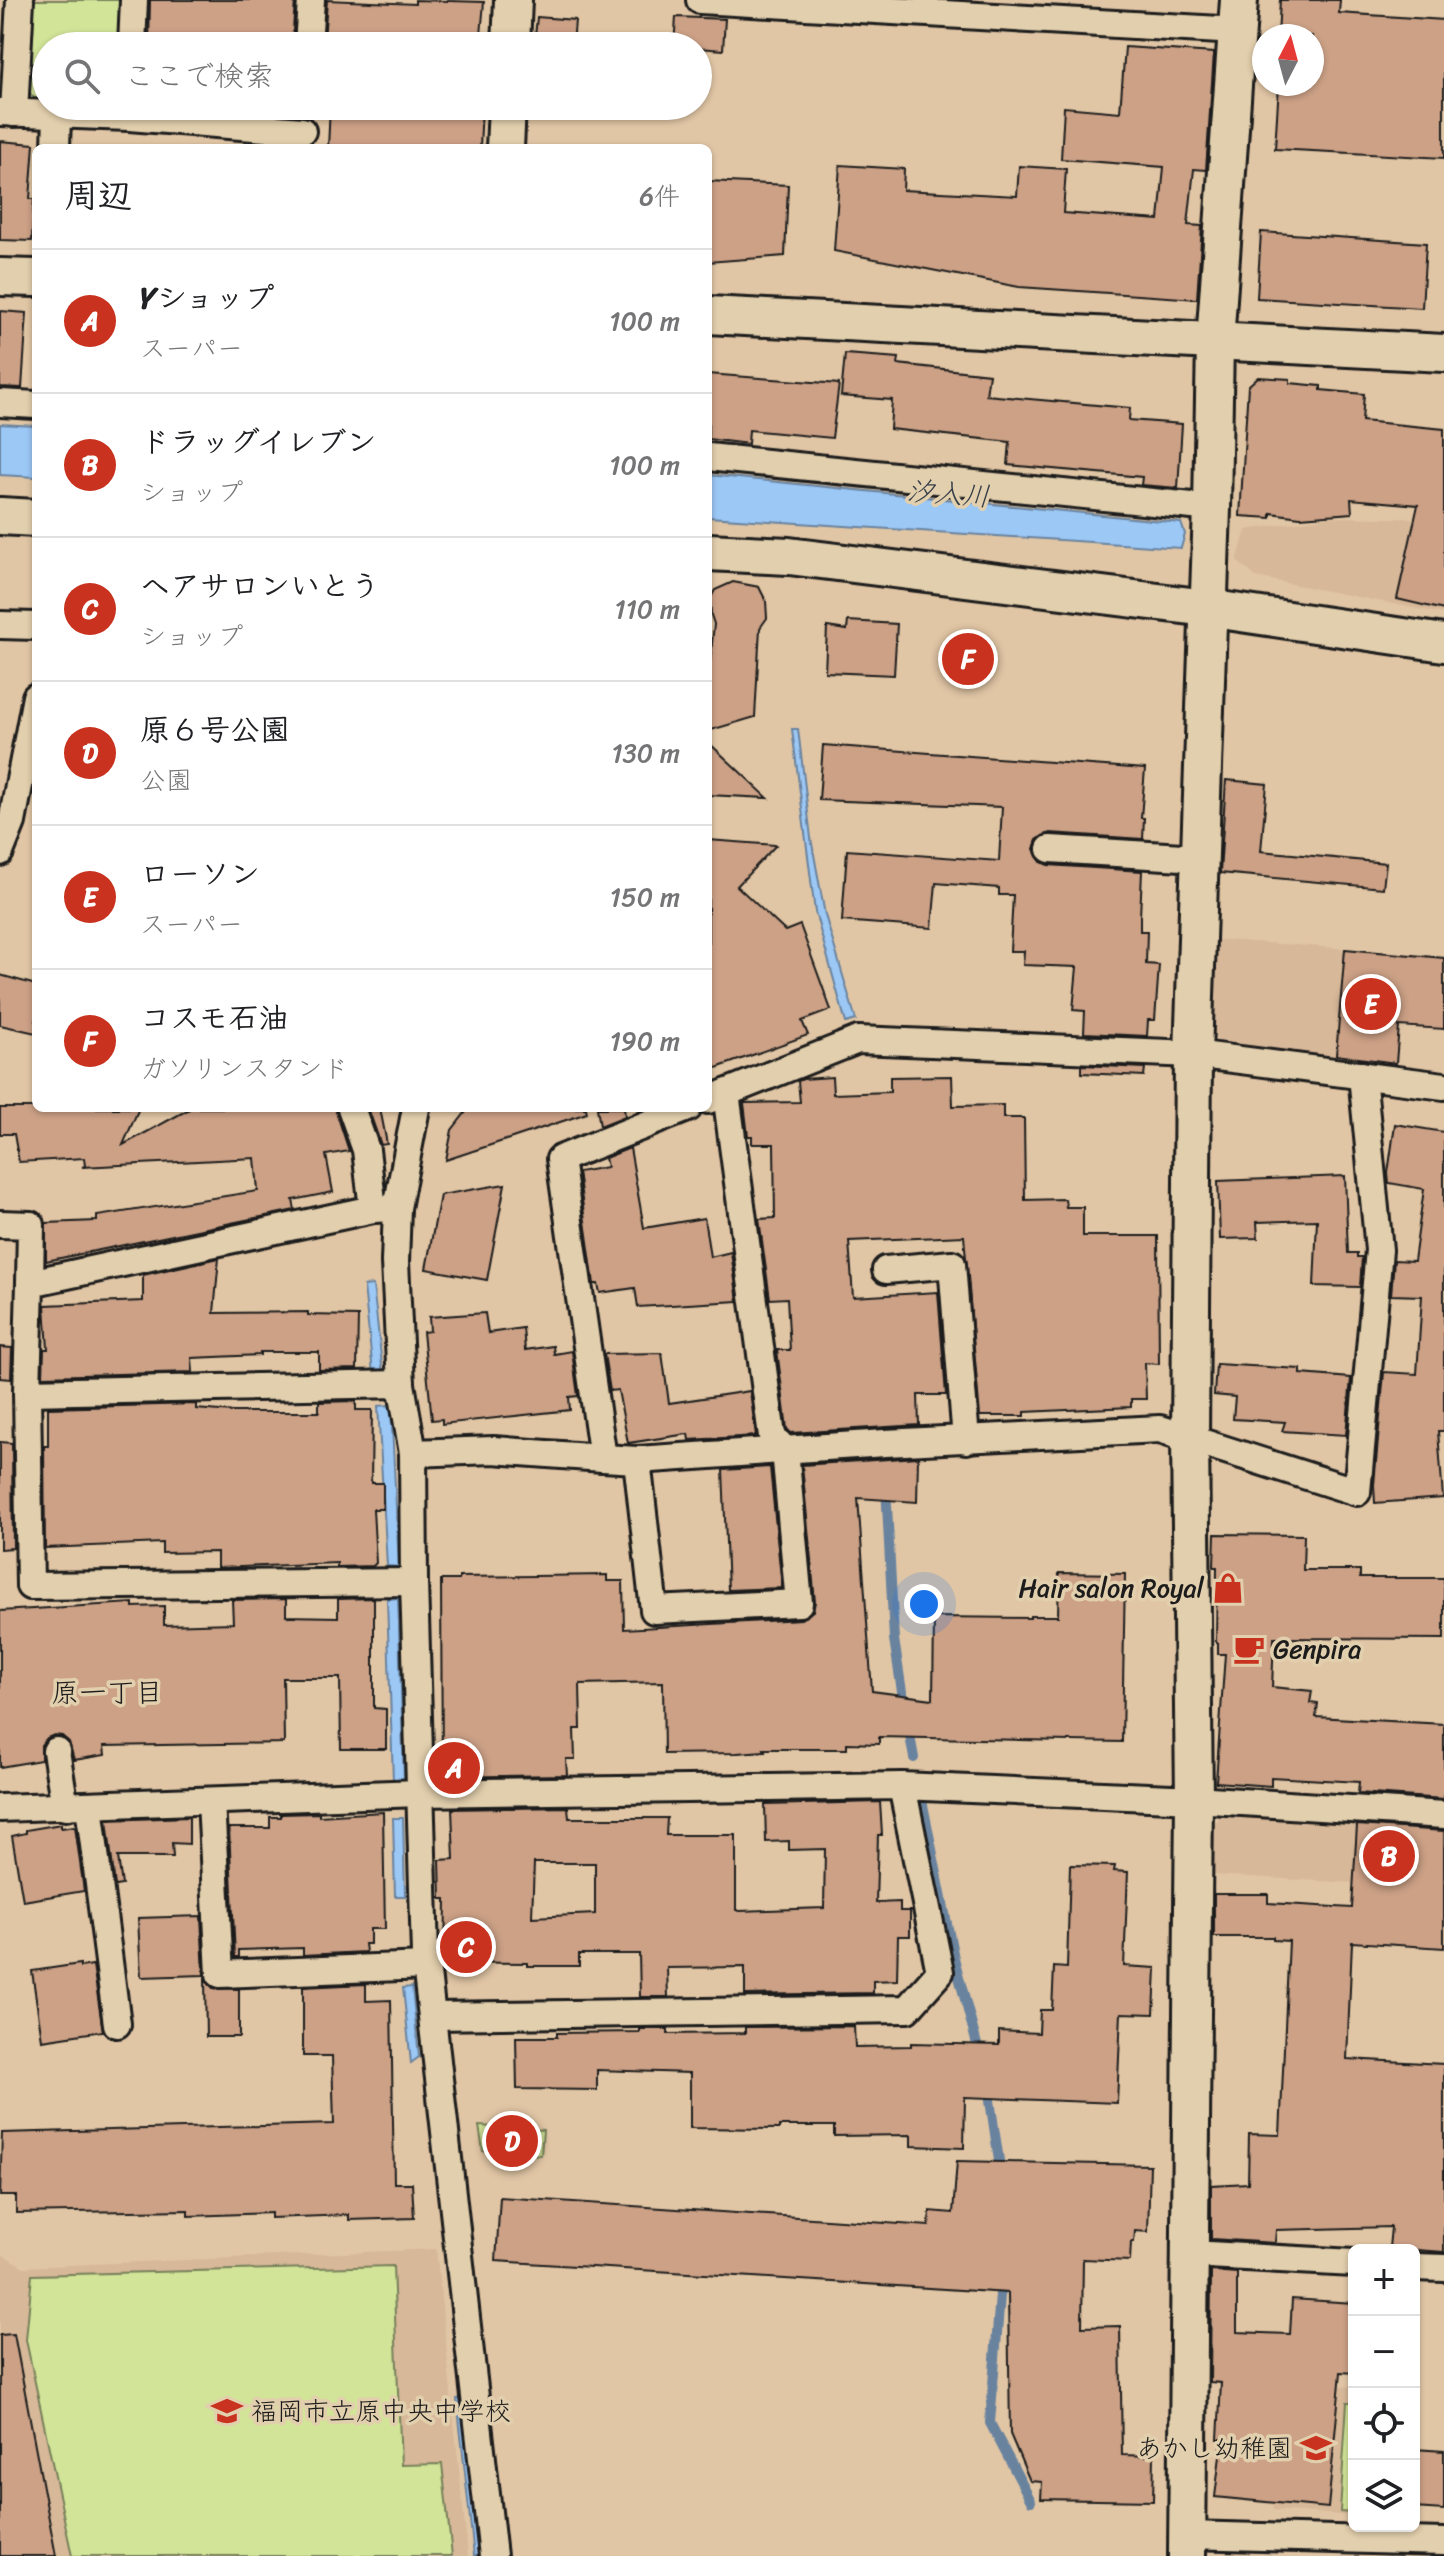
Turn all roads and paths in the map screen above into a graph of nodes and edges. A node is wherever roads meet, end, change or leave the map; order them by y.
1 (20, 0) edge
2 (134, 0) edge
3 (311, 0) edge
4 (513, 0) edge
5 (700, 0) edge
6 (1239, 15) edge
7 (133, 32) edge
8 (309, 32) edge
9 (512, 32) edge
10 (7, 112) edge
11 (32, 114) edge
12 (57, 120) edge
13 (216, 120) edge
14 (506, 120) edge
15 (303, 128) edge
16 (56, 144) edge
17 (505, 144) edge
18 (0, 277) edge
19 (32, 278) edge
20 (712, 315) edge
21 (1215, 342) junction
22 (1444, 353) edge
23 (0, 403) edge
24 (32, 405) edge
25 (712, 457) edge
26 (1212, 508) junction
27 (0, 516) edge
28 (32, 518) edge
29 (712, 552) edge
30 (1207, 608) junction
31 (0, 625) edge
32 (32, 626) edge
33 (1444, 643) edge
34 (32, 718) edge
35 (1050, 849) dead end
36 (0, 852) edge
37 (1199, 858) junction
38 (1193, 1054) junction
39 (1362, 1075) junction
40 (1444, 1086) edge
41 (717, 1096) edge
42 (352, 1112) edge
43 (415, 1112) edge
44 (678, 1112) edge
45 (385, 1209) junction
46 (0, 1224) edge
47 (886, 1270) dead end
48 (30, 1283) junction
49 (401, 1384) junction
50 (27, 1392) junction
51 (1190, 1438) junction
52 (966, 1440) junction
53 (785, 1450) junction
54 (413, 1453) junction
55 (603, 1458) junction
56 (637, 1460) junction
57 (414, 1582) junction
58 (56, 1751) dead end
59 (902, 1786) junction
60 (420, 1793) junction
61 (1194, 1799) junction
62 (211, 1801) junction
63 (77, 1806) junction
64 (0, 1808) edge
65 (1444, 1815) edge
66 (427, 1966) junction
67 (434, 2016) junction
68 (117, 2024) dead end
69 (1190, 2254) junction
70 (1348, 2263) edge
71 (1420, 2267) edge
72 (1444, 2268) edge
73 (1444, 2542) edge
74 (1187, 2546) edge
75 (493, 2556) edge

1 - 10 street
2 - 7 street
3 - 8 street
4 - 9 street
5 - 6 street
6 - 21 street
10 - 11 street
12 - 16 street
13 - 15 street
14 - 17 street
18 - 19 street
20 - 21 street
21 - 22 street
21 - 26 street
23 - 24 street
25 - 26 street
26 - 30 street
27 - 28 street
29 - 30 street
30 - 33 street
30 - 37 street
31 - 32 street
34 - 36 street
35 - 37 street
37 - 38 street
38 - 39 street
38 - 41 street
38 - 51 street
39 - 40 street
39 - 51 street
41 - 53 street
42 - 45 street
43 - 45 street
44 - 55 street
45 - 48 street
45 - 49 street
46 - 48 street
47 - 52 street
48 - 50 street
49 - 50 street
49 - 54 street
50 - 57 street
51 - 52 street
51 - 61 street
52 - 53 street
53 - 56 street
53 - 56 street
54 - 55 street
54 - 57 street
55 - 56 street
57 - 60 street
58 - 63 street
59 - 60 street
59 - 61 street
59 - 67 street
60 - 62 street
60 - 66 street
61 - 65 street
61 - 69 street
62 - 63 street
62 - 66 street
63 - 64 street
63 - 68 street
66 - 67 street
67 - 75 street
69 - 70 street
69 - 74 street
71 - 72 street
73 - 74 street

